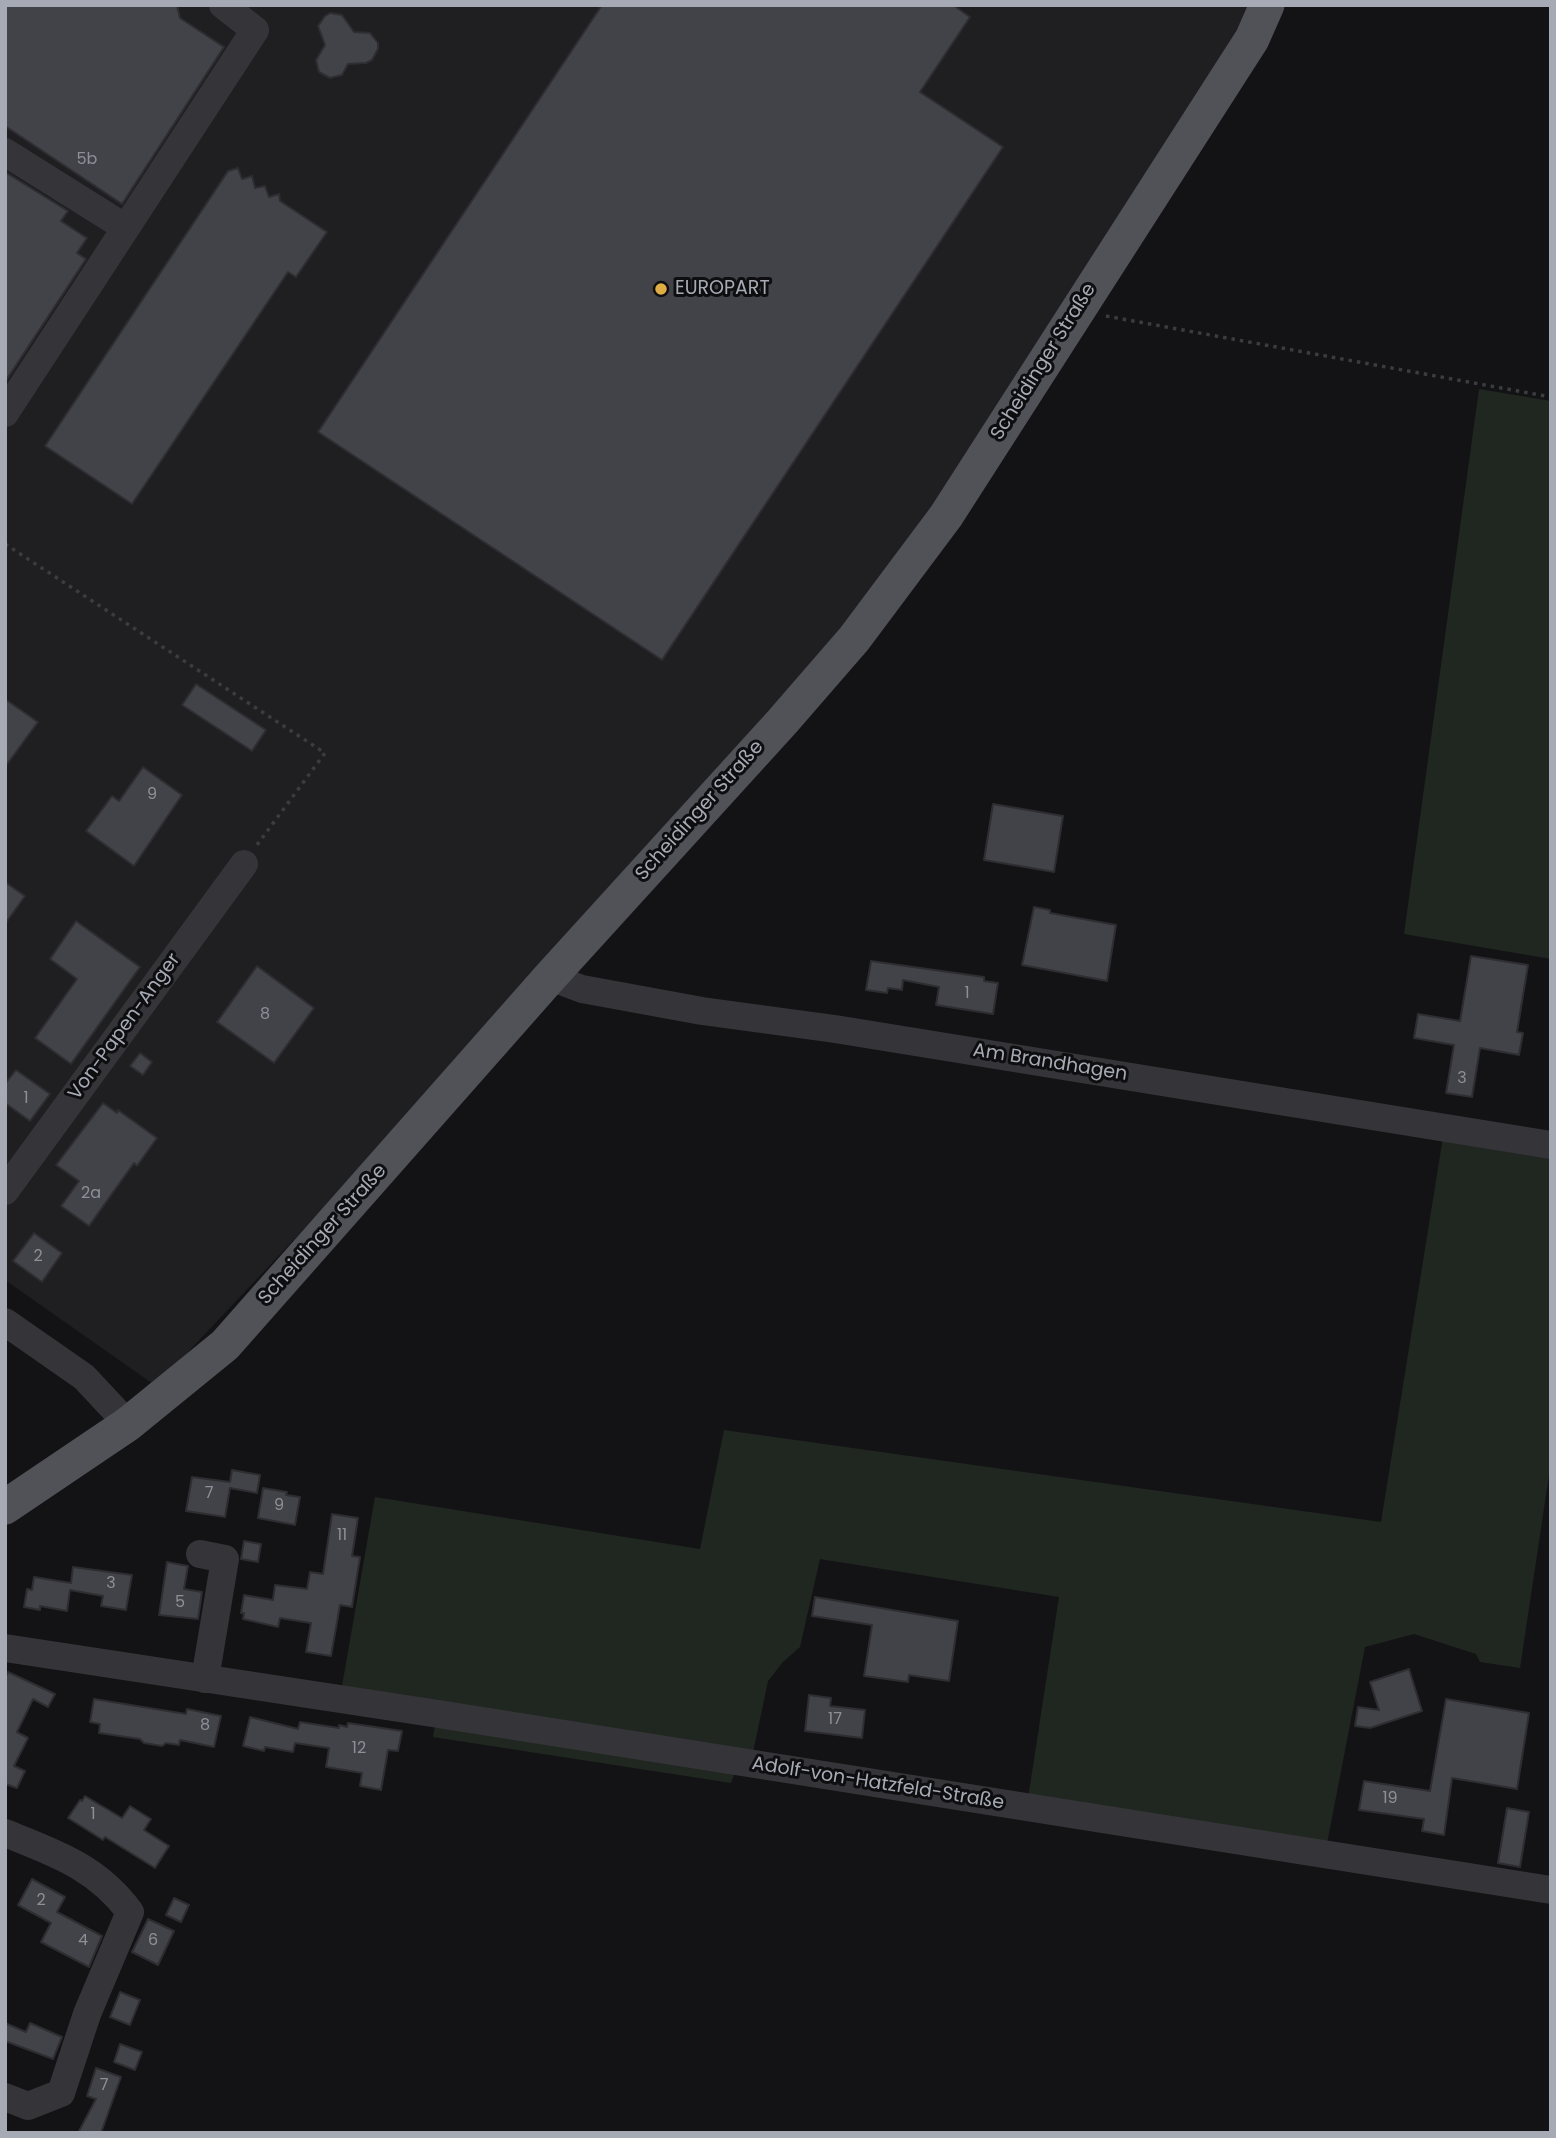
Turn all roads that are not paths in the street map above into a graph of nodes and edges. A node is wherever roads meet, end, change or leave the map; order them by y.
1 (223, 5) edge
2 (1267, 5) edge
3 (5, 152) edge
4 (126, 228) junction
5 (5, 413) edge
6 (244, 863) road end
7 (550, 977) junction
8 (1551, 1145) edge
9 (5, 1191) edge
10 (5, 1322) edge
11 (128, 1424) junction
12 (5, 1507) edge
13 (200, 1554) dead end
14 (5, 1648) edge
15 (205, 1679) junction
16 (5, 1833) edge
17 (1551, 1890) edge
18 (17, 2101) edge

1 - 4 street
2 - 7 main road, Scheidinger Straße
3 - 4 street
4 - 5 street
6 - 9 street, Von-Papen-Anger
7 - 8 street, Am Brandhagen
7 - 11 main road, Scheidinger Straße
10 - 11 street
11 - 12 main road, Scheidinger Straße
13 - 15 street
14 - 15 street, Adolf-von-Hatzfeld-Straße
15 - 17 street, Adolf-von-Hatzfeld-Straße
16 - 18 street

